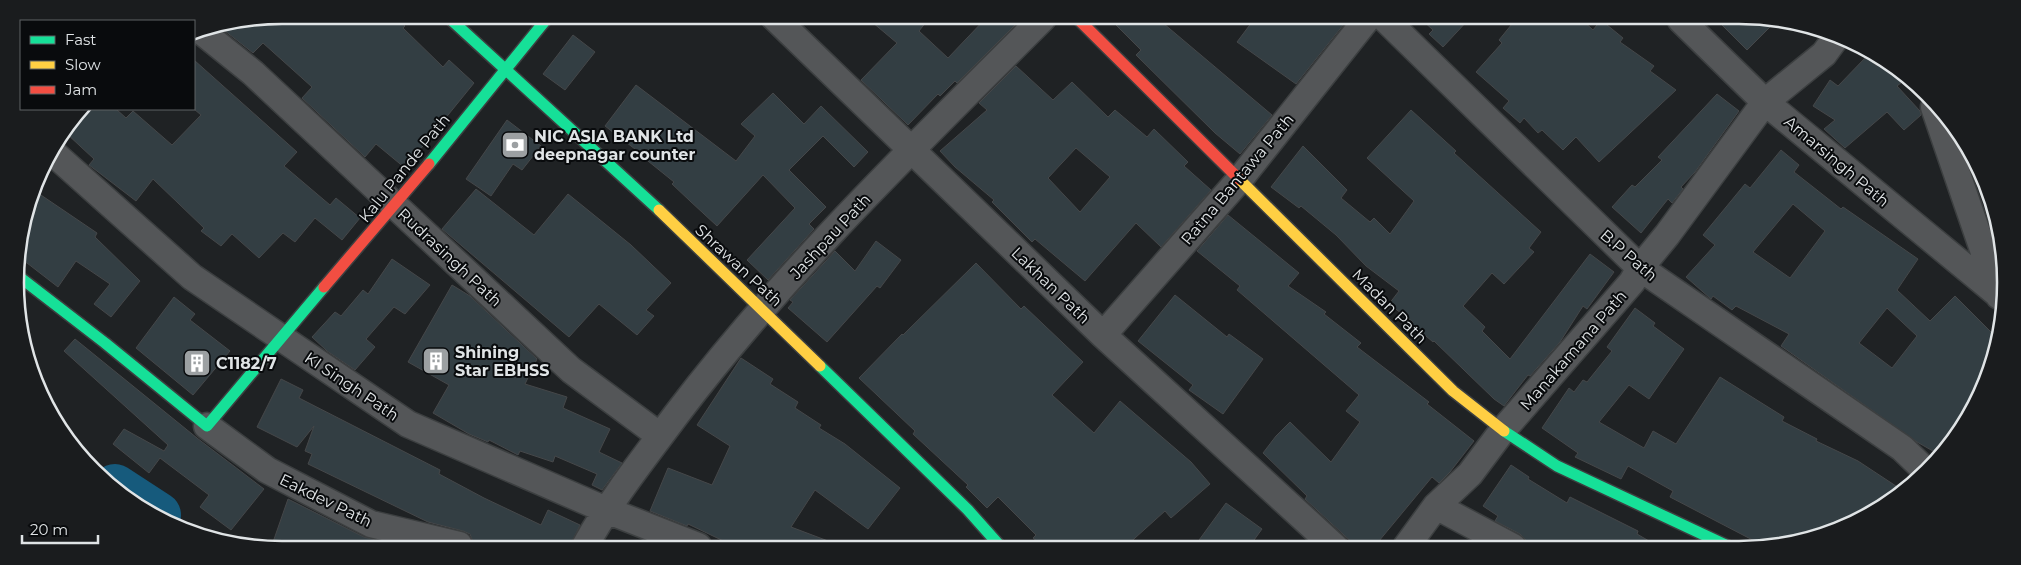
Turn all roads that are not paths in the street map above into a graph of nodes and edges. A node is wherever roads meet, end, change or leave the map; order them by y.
1 (456, 24) edge
2 (542, 24) edge
3 (781, 24) edge
4 (1037, 24) edge
5 (1083, 24) edge
6 (1363, 24) edge
7 (1390, 24) edge
8 (1685, 24) edge
9 (206, 35) edge
10 (1833, 41) edge
11 (506, 68) junction
12 (1765, 102) junction
13 (1938, 117) edge
14 (912, 150) junction
15 (56, 156) edge
16 (1240, 179) junction
17 (394, 206) junction
18 (1640, 268) junction
19 (24, 280) edge
20 (1997, 288) edge
21 (1997, 295) edge
22 (762, 308) junction
23 (1103, 335) junction
24 (280, 338) junction
25 (207, 426) junction
26 (1503, 430) junction
27 (660, 436) junction
28 (1920, 466) edge
29 (1436, 506) junction
30 (606, 510) junction
31 (443, 541) edge
32 (588, 541) edge
33 (685, 541) edge
34 (996, 541) edge
35 (1328, 541) edge
36 (1410, 541) edge
37 (1502, 541) edge
38 (1717, 541) edge

1 - 11 street, Shrawan Path
2 - 11 street, Kalu Pande Path
3 - 14 street, Lakhan Path
4 - 14 street, Jashpau Path
5 - 16 street, Madan Path
6 - 16 street, Ratna Bantawa Path
7 - 18 street, B.P Path
8 - 12 street, Amarsingh Path
9 - 17 street, Rudrasingh Path
10 - 12 street, Manakamana Path
11 - 17 street, Kalu Pande Path
11 - 22 street, Shrawan Path
12 - 18 street, Manakamana Path
12 - 21 street, Amarsingh Path
13 - 20 street
14 - 22 street, Jashpau Path
14 - 23 street, Lakhan Path
15 - 24 street, KI Singh Path
16 - 23 street, Ratna Bantawa Path
16 - 26 street, Madan Path
17 - 24 street, Kalu Pande Path
17 - 27 street, Rudrasingh Path
18 - 26 street, Manakamana Path
18 - 28 street, B.P Path
19 - 25 street, Eakdev Path
22 - 27 street, Jashpau Path
22 - 34 street, Shrawan Path
23 - 35 street, Lakhan Path
24 - 25 street
24 - 30 street, KI Singh Path
25 - 31 street, Eakdev Path
26 - 29 street, Manakamana Path
26 - 38 street, Madan Path
27 - 30 street, Jashpau Path
29 - 36 street, Manakamana Path
29 - 37 street
30 - 32 street, Jashpau Path
30 - 33 street, KI Singh Path

